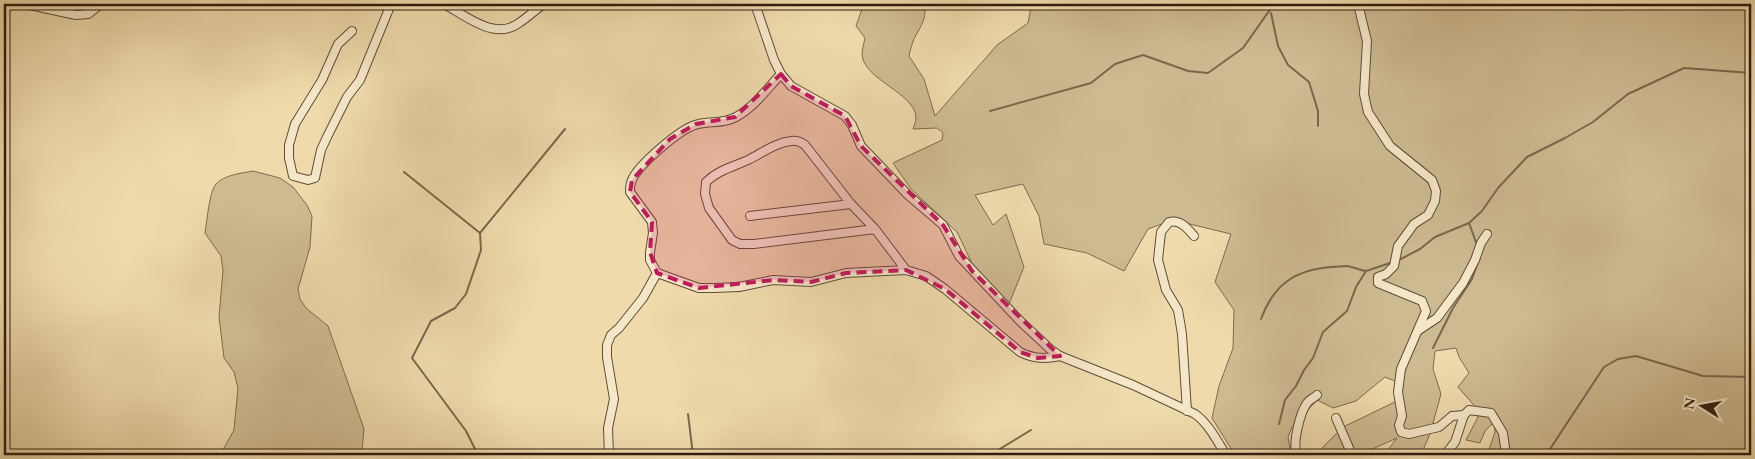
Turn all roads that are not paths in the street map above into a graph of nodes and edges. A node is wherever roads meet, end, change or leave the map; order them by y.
1 (15, 4) edge
2 (25, 4) edge
3 (100, 4) edge
4 (391, 4) edge
5 (444, 4) edge
6 (544, 4) edge
7 (755, 4) edge
8 (1358, 4) edge
9 (4, 8) edge
10 (352, 31) dead end
11 (780, 74) junction
12 (851, 204) junction
13 (750, 216) dead end
14 (874, 229) junction
15 (1487, 234) dead end
16 (1194, 236) dead end
17 (906, 270) junction
18 (657, 273) junction
19 (1419, 330) junction
20 (1060, 356) junction
21 (1317, 395) dead end
22 (1187, 411) junction
23 (1464, 415) junction
24 (1336, 418) dead end
25 (609, 455) edge
26 (1226, 455) edge
27 (1297, 455) edge
28 (1352, 455) edge
29 (1445, 455) edge
30 (1506, 455) edge

1 - 9 street
2 - 3 street
4 - 10 street
5 - 6 street
7 - 11 street
8 - 19 street
11 - 18 street
11 - 20 street
12 - 13 street
12 - 14 street
12 - 14 street
14 - 17 street
15 - 19 street
16 - 22 street
17 - 18 street
17 - 20 street
18 - 25 street
19 - 23 street
20 - 22 street
21 - 27 street
22 - 26 street
23 - 29 street
23 - 30 street
24 - 28 street

